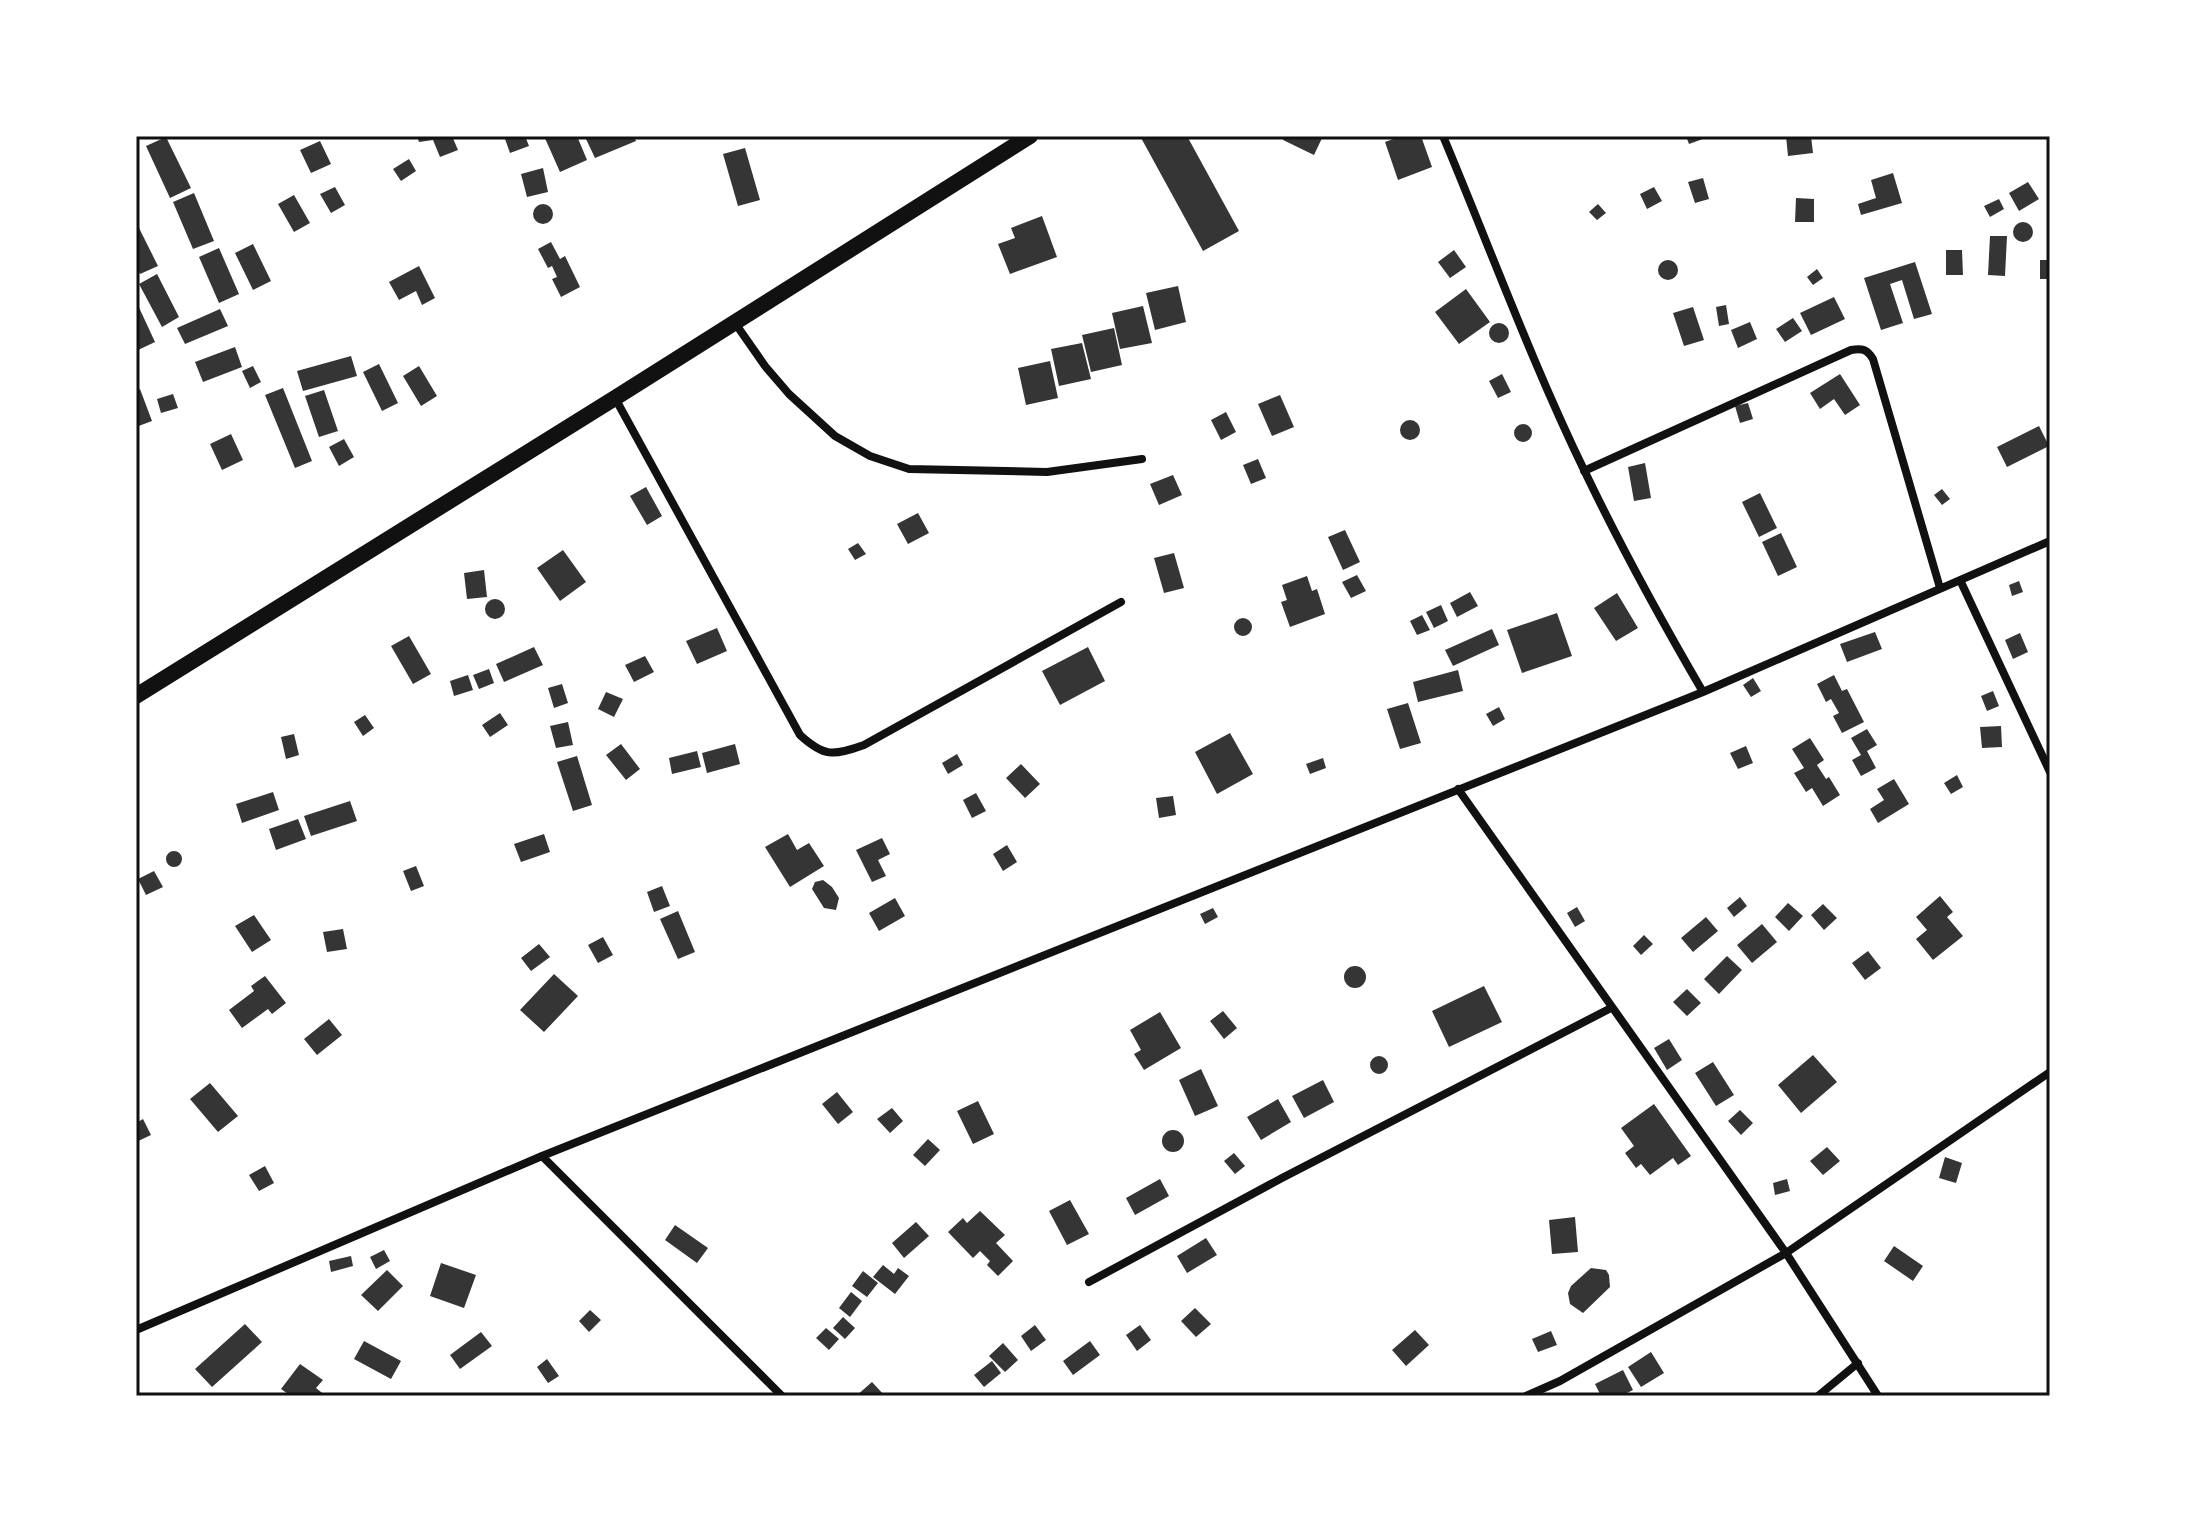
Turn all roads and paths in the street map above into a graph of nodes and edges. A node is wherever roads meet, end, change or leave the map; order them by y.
1 (1030, 136) edge
2 (1443, 136) edge
3 (735, 323) junction
4 (615, 398) junction
5 (1142, 459) dead end
6 (1584, 471) junction
7 (2050, 541) edge
8 (1960, 580) junction
9 (1940, 588) junction
10 (1121, 602) dead end
11 (1703, 692) junction
12 (136, 696) edge
13 (2050, 772) edge
14 (1458, 789) junction
15 (1611, 1008) junction
16 (2050, 1072) edge
17 (542, 1156) junction
18 (1786, 1253) junction
19 (1089, 1282) dead end
20 (136, 1330) edge
21 (1858, 1363) junction
22 (782, 1396) edge
23 (1526, 1396) edge
24 (1818, 1396) edge
25 (1878, 1396) edge

1 - 3 main road
2 - 6 street
3 - 4 main road
3 - 5 street
4 - 10 street
4 - 12 main road
6 - 9 street
6 - 11 street
7 - 8 street
8 - 9 street
8 - 13 street
9 - 11 street
11 - 14 street
14 - 15 street
14 - 17 street
15 - 18 street
15 - 19 street
16 - 18 street
17 - 20 street
17 - 22 street
18 - 21 street
18 - 23 street
21 - 24 street
21 - 25 street

